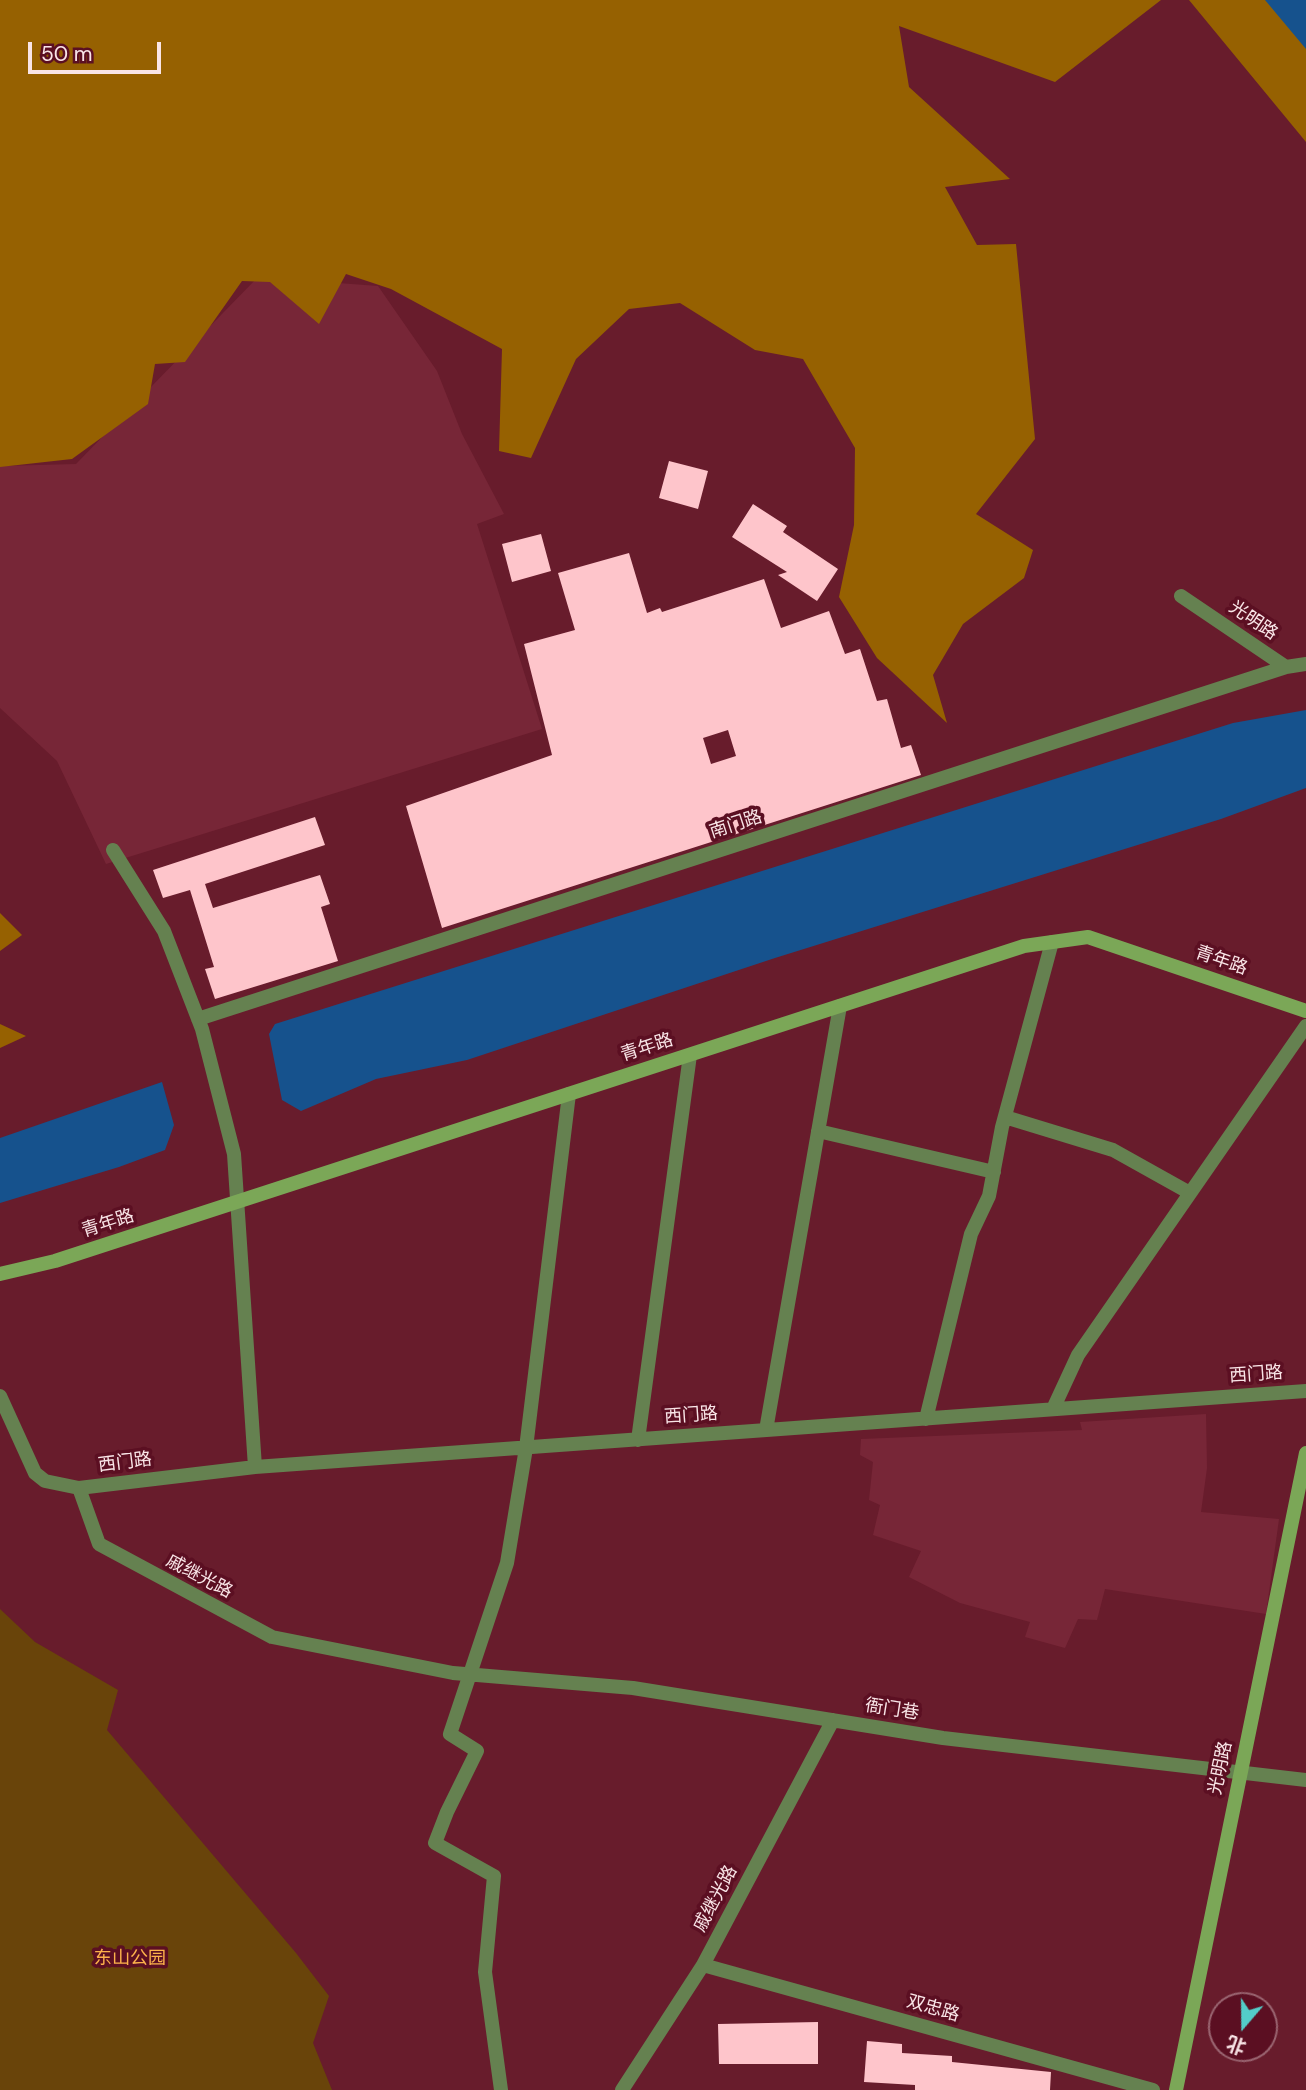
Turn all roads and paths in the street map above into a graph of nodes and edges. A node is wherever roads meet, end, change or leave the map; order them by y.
1 (1181, 596) dead end
2 (1306, 664) edge
3 (1286, 667) junction
4 (113, 850) dead end
5 (1052, 942) junction
6 (840, 1006) junction
7 (1306, 1011) edge
8 (200, 1024) junction
9 (1306, 1026) edge
10 (690, 1055) junction
11 (569, 1094) junction
12 (1004, 1117) junction
13 (818, 1131) junction
14 (994, 1172) junction
15 (1191, 1193) junction
16 (237, 1202) junction
17 (0, 1274) edge
18 (1306, 1391) edge
19 (0, 1396) edge
20 (1053, 1409) junction
21 (926, 1419) junction
22 (766, 1430) junction
23 (638, 1440) junction
24 (526, 1448) junction
25 (1306, 1453) edge
26 (255, 1467) junction
27 (79, 1488) junction
28 (472, 1674) junction
29 (833, 1720) junction
30 (1240, 1770) junction
31 (1306, 1780) edge
32 (703, 1965) junction
33 (501, 2090) edge
34 (622, 2090) edge
35 (1153, 2090) edge
36 (1176, 2090) edge

1 - 3 street, 光明路
2 - 3 street
3 - 8 street, 南门路
4 - 8 street
5 - 6 main road, 青年路
5 - 7 main road, 青年路
5 - 12 street
6 - 10 main road, 青年路
6 - 13 street
8 - 16 street
9 - 15 street
10 - 11 main road, 青年路
10 - 23 street
11 - 16 main road, 青年路
11 - 24 street
12 - 14 street
12 - 15 street
13 - 14 street
13 - 22 street
14 - 21 street
15 - 20 street
16 - 17 main road, 青年路
16 - 26 street
18 - 20 street, 西门路
19 - 27 street
20 - 21 street, 西门路
21 - 22 street, 西门路
22 - 23 street, 西门路
23 - 24 street, 西门路
24 - 26 street, 西门路
24 - 28 street
25 - 30 main road, 光明路
26 - 27 street, 西门路
27 - 28 street, 戚继光路
28 - 29 street, 衙门巷
28 - 33 street
29 - 30 street, 衙门巷
29 - 32 street, 戚继光路
30 - 31 street, 衙门巷
30 - 36 main road, 光明路
32 - 34 street, 戚继光路
32 - 35 street, 双忠路

